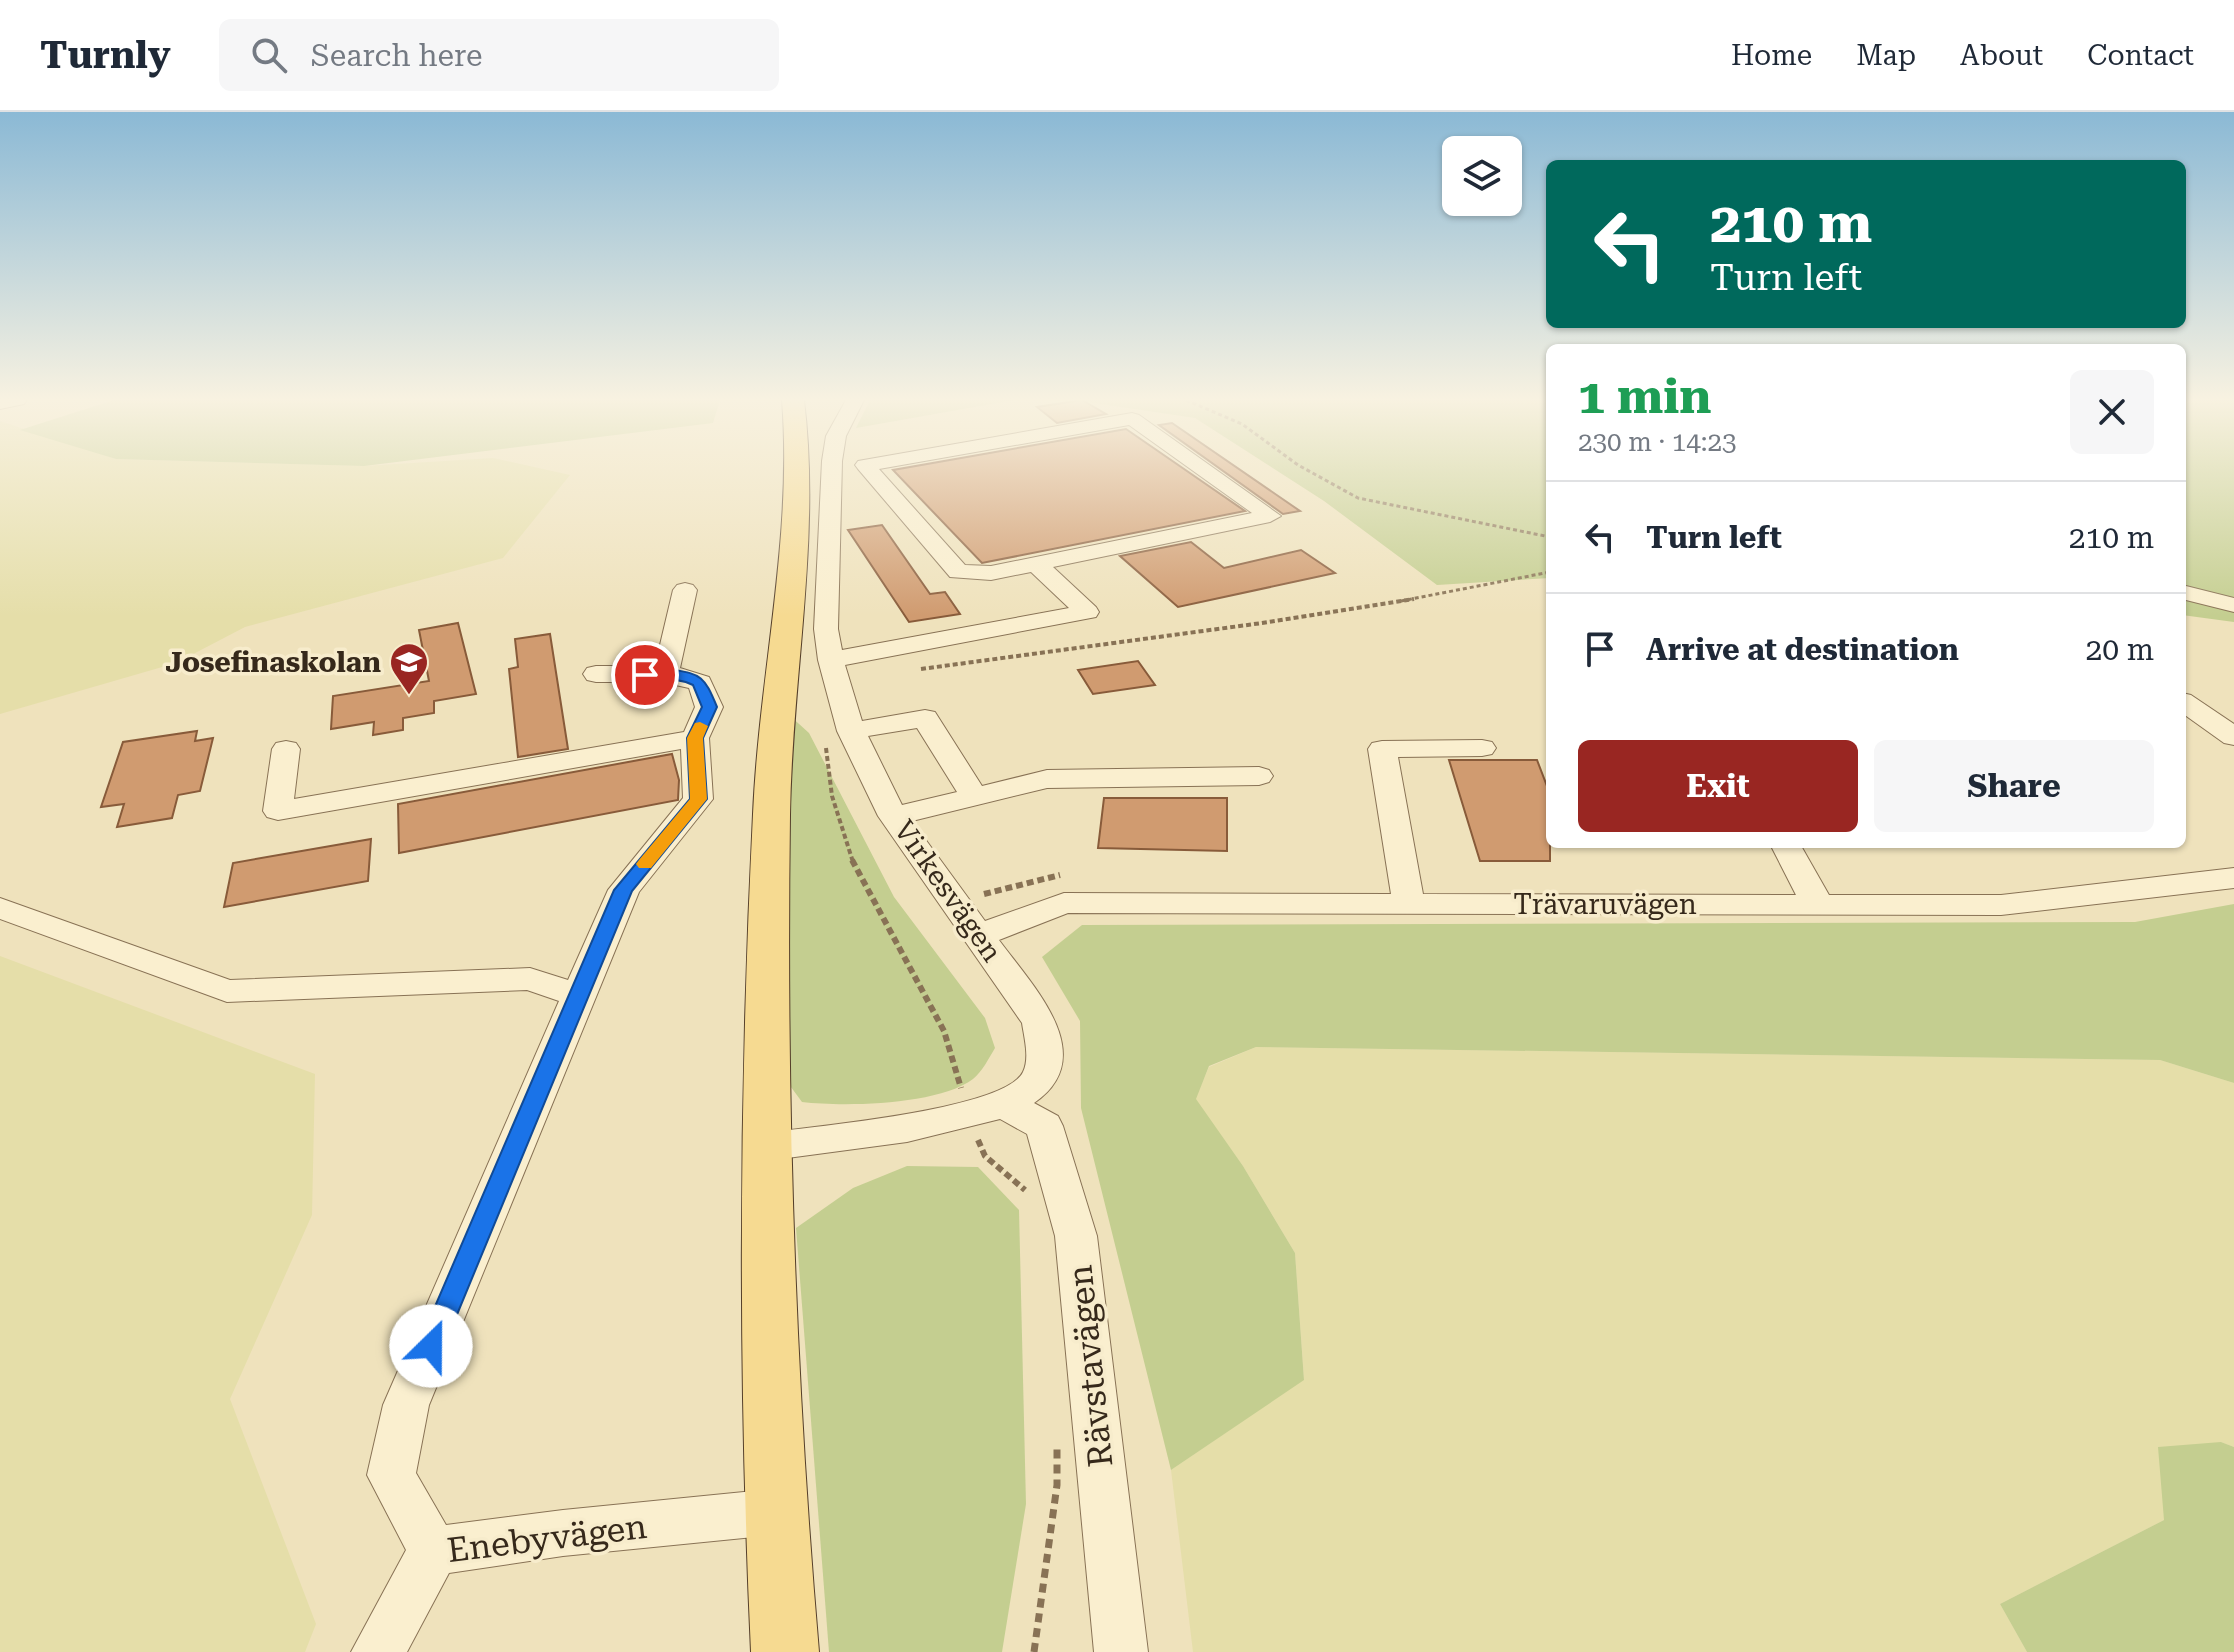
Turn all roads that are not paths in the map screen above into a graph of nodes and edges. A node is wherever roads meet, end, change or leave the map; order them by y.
1 (801, 472) edge
2 (832, 472) edge
3 (871, 472) edge
4 (1207, 472) edge
5 (1036, 564) junction
6 (685, 590) dead end
7 (2186, 593) edge
8 (2234, 605) edge
9 (831, 660) junction
10 (666, 673) junction
11 (596, 674) dead end
12 (2186, 704) edge
13 (838, 737) junction
14 (2234, 737) edge
15 (695, 738) junction
16 (1482, 748) dead end
17 (286, 749) dead end
18 (1259, 776) dead end
19 (974, 796) junction
20 (893, 816) junction
21 (1787, 848) edge
22 (2234, 878) edge
23 (1409, 904) junction
24 (1818, 905) junction
25 (0, 908) edge
26 (980, 935) junction
27 (579, 996) junction
28 (988, 1110) junction
29 (765, 1147) junction
30 (775, 1512) junction
31 (433, 1551) junction
32 (378, 1652) edge
33 (785, 1652) edge
34 (1121, 1652) edge

1 - 29 main road
2 - 9 street, Virkesvägen
3 - 5 street
4 - 5 street
5 - 9 street
6 - 10 street
7 - 8 street
9 - 13 street, Virkesvägen
10 - 11 street
10 - 15 street
12 - 14 street
13 - 19 street
13 - 20 street, Virkesvägen
15 - 17 street
15 - 27 street
16 - 23 street
18 - 19 street
19 - 20 street
20 - 26 street, Virkesvägen
21 - 24 street
22 - 24 street, Trävaruvägen
23 - 24 street, Trävaruvägen
23 - 26 street, Trävaruvägen
25 - 27 street
26 - 28 street, Virkesvägen
27 - 31 street
28 - 29 street
28 - 34 street, Rävstavägen
29 - 30 main road
30 - 31 street, Enebyvägen
30 - 33 main road
31 - 32 street, Enebyvägen

